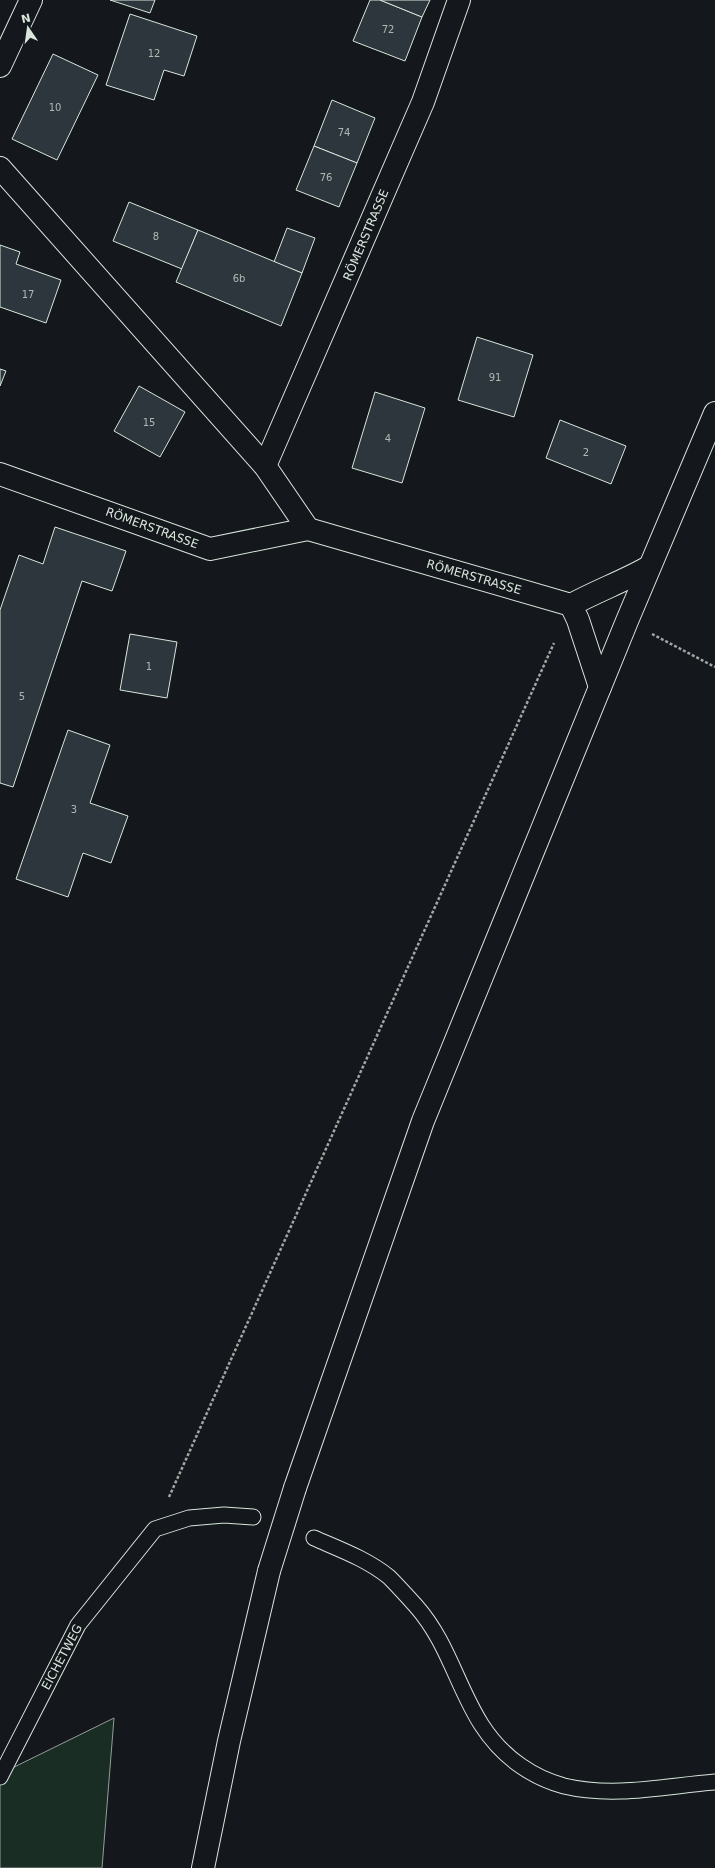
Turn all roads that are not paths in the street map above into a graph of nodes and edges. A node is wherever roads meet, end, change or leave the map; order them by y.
1 (31, 0) edge
2 (459, 0) edge
3 (0, 66) edge
4 (0, 168) edge
5 (715, 414) edge
6 (266, 466) junction
7 (0, 474) edge
8 (308, 529) junction
9 (649, 568) junction
10 (571, 606) junction
11 (600, 687) junction
12 (253, 1517) dead end
13 (314, 1538) dead end
14 (0, 1777) edge
15 (715, 1782) edge
16 (204, 1868) edge

1 - 3 main road
2 - 6 main road, RÖMERSTRASSE
4 - 6 main road
5 - 9 main road
6 - 8 main road
7 - 8 main road, RÖMERSTRASSE
8 - 10 main road, RÖMERSTRASSE
9 - 10 main road
9 - 11 main road
10 - 11 main road
11 - 16 main road, bridge
12 - 14 lane, EICHETWEG
13 - 15 lane

